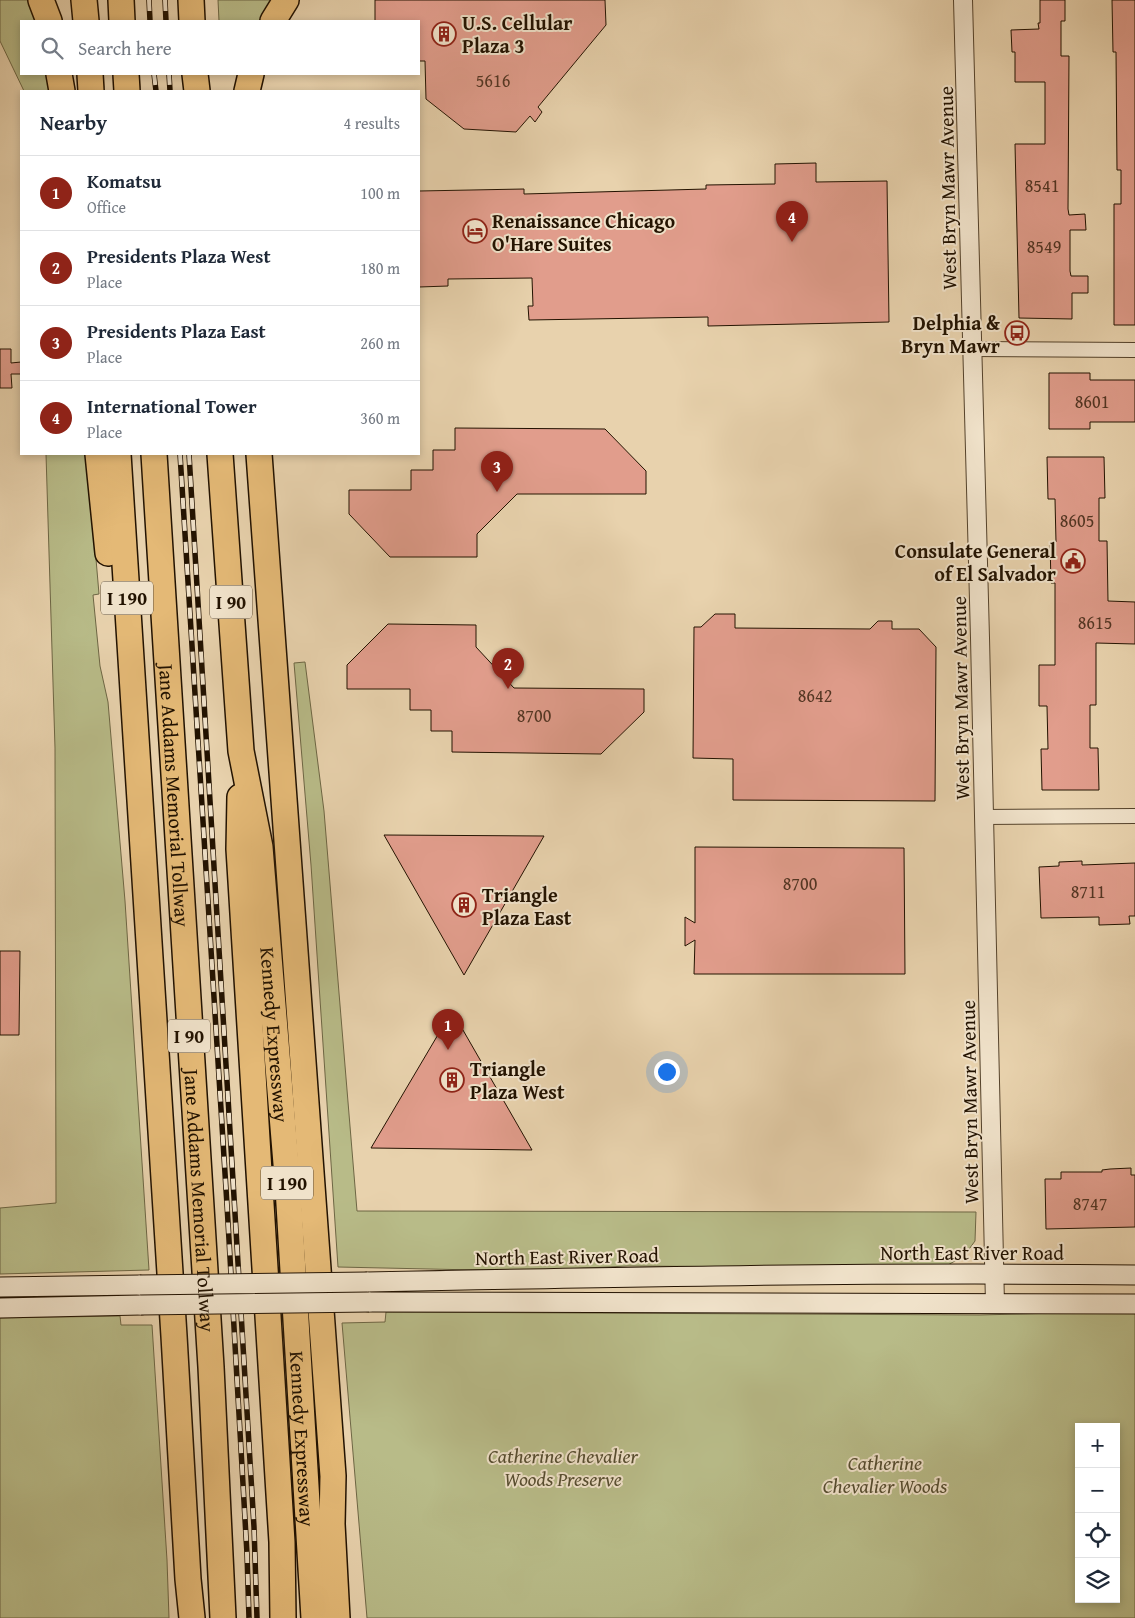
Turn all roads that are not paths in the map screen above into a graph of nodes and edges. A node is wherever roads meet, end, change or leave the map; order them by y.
1 (41, 0) edge
2 (84, 0) edge
3 (121, 0) edge
4 (191, 0) edge
5 (286, 0) edge
6 (963, 0) edge
7 (49, 20) edge
8 (86, 20) edge
9 (122, 20) edge
10 (192, 20) edge
11 (274, 20) edge
12 (60, 75) edge
13 (90, 75) edge
14 (126, 75) edge
15 (196, 75) edge
16 (251, 75) edge
17 (62, 90) edge
18 (91, 90) edge
19 (128, 90) edge
20 (196, 90) edge
21 (247, 90) edge
22 (972, 349) junction
23 (1135, 350) edge
24 (98, 455) edge
25 (118, 455) edge
26 (154, 455) edge
27 (220, 455) edge
28 (259, 455) edge
29 (136, 743) junction
30 (241, 751) junction
31 (1135, 816) edge
32 (984, 817) junction
33 (994, 1274) junction
34 (1135, 1275) edge
35 (0, 1287) edge
36 (995, 1304) junction
37 (1135, 1304) edge
38 (0, 1308) edge
39 (333, 1476) junction
40 (190, 1618) edge
41 (223, 1618) edge
42 (283, 1618) edge
43 (314, 1618) edge
44 (337, 1618) edge
45 (350, 1618) edge

1 - 7 highway
2 - 8 highway
3 - 9 highway
4 - 10 highway
5 - 11 highway
6 - 22 street, West Bryn Mawr Avenue
12 - 17 highway
13 - 18 highway
14 - 19 highway
15 - 20 highway
16 - 21 highway
22 - 23 street
22 - 32 street, West Bryn Mawr Avenue
24 - 29 highway
25 - 29 highway, I 190
26 - 41 highway, Jane Addams Memorial Tollway / I 90
27 - 30 highway, Kennedy Expressway / I 90
28 - 39 highway
29 - 40 highway, I 190
30 - 42 highway, I 90
30 - 43 highway, Kennedy Expressway / I 190
31 - 32 street
32 - 33 street, West Bryn Mawr Avenue
33 - 34 main road, North East River Road
33 - 35 main road, North East River Road, bridge
33 - 36 street, West Bryn Mawr Avenue
36 - 37 main road
36 - 38 main road, bridge
39 - 44 highway
39 - 45 highway

